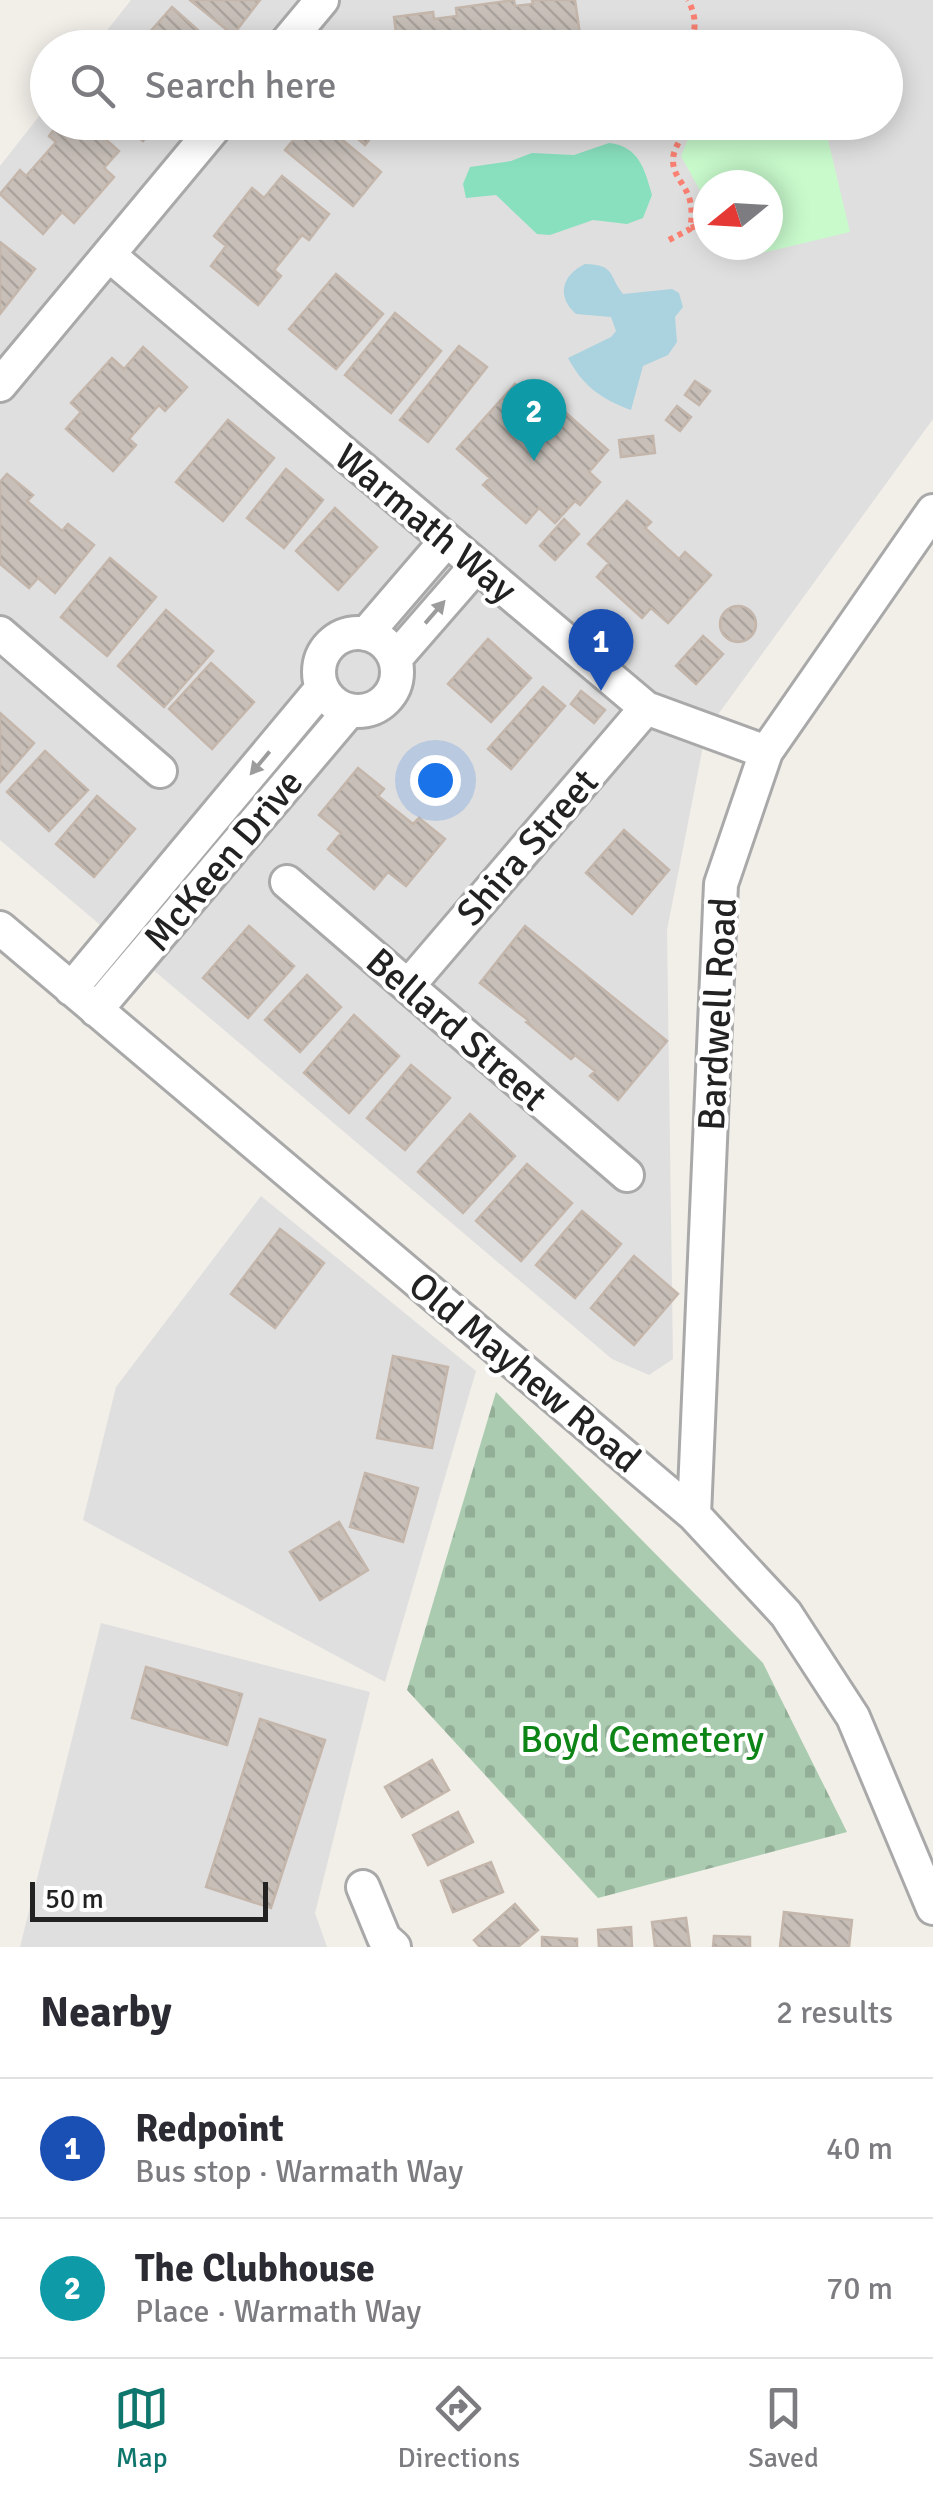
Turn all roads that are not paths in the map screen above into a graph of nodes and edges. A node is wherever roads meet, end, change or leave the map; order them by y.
1 (322, 0) edge
2 (297, 30) edge
3 (204, 140) edge
4 (109, 254) junction
5 (0, 384) edge
6 (933, 511) edge
7 (446, 541) junction
8 (476, 566) junction
9 (0, 633) edge
10 (366, 634) junction
11 (394, 659) junction
12 (322, 688) junction
13 (646, 708) junction
14 (350, 710) junction
15 (766, 752) junction
16 (160, 771) dead end
17 (288, 882) dead end
18 (0, 928) edge
19 (408, 986) junction
20 (71, 988) junction
21 (96, 1010) junction
22 (627, 1175) dead end
23 (694, 1516) junction
24 (362, 1886) dead end
25 (933, 1908) edge
26 (394, 1947) edge

1 - 2 street
3 - 4 street
4 - 5 street
4 - 7 street, Warmath Way
6 - 15 street, Bardwell Road
7 - 8 street, Warmath Way
7 - 10 street, McKeen Drive
11 -> 8 street, McKeen Drive
8 - 13 street, Warmath Way
9 - 16 street
10 - 11 street
10 - 12 street, McKeen Drive
11 - 14 street, McKeen Drive
12 - 14 street
12 -> 20 street, McKeen Drive
13 - 15 street, Warmath Way
13 - 19 street, Shira Street
14 - 21 street, McKeen Drive
15 - 23 street, Bardwell Road
17 - 19 street, Bellard Street
18 - 20 street, Old Mayhew Road
19 - 22 street, Bellard Street
20 - 21 street, Old Mayhew Road
21 - 23 street, Old Mayhew Road
23 - 25 street, Old Mayhew Road
24 - 26 street

